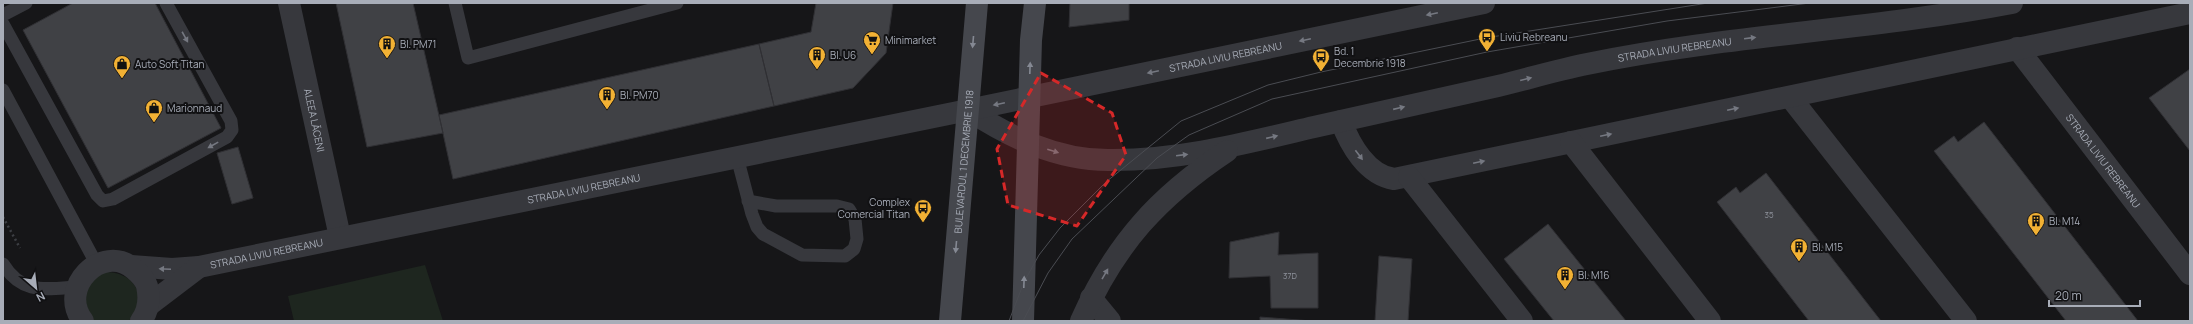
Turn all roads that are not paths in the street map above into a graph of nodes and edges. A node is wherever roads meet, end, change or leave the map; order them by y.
1 (8, 3) edge
2 (26, 3) edge
3 (166, 3) edge
4 (289, 3) edge
5 (455, 3) edge
6 (677, 3) edge
7 (977, 3) edge
8 (1035, 3) edge
9 (1484, 3) edge
10 (2012, 3) edge
11 (3, 11) edge
12 (2190, 13) edge
13 (3, 15) edge
14 (3, 24) edge
15 (2017, 48) junction
16 (3, 90) edge
17 (1790, 97) junction
18 (1029, 98) junction
19 (968, 110) junction
20 (1341, 121) junction
21 (1571, 142) junction
22 (1028, 144) junction
23 (1234, 146) junction
24 (737, 157) junction
25 (1409, 177) junction
26 (748, 201) junction
27 (340, 238) junction
28 (3, 264) edge
29 (97, 265) junction
30 (131, 266) junction
31 (199, 267) junction
32 (2190, 274) edge
33 (1091, 298) junction
34 (75, 309) edge
35 (145, 313) edge
36 (950, 321) edge
37 (1023, 321) edge
38 (1080, 321) edge
39 (1110, 321) edge
40 (1522, 321) edge
41 (1710, 321) edge
42 (1966, 321) edge

1 - 11 lane
2 - 13 lane
3 -> 14 lane
4 - 27 street, ALEEA LĂCENI
5 - 6 lane
7 -> 19 main road, BULEVARDUL 1 DECEMBRIE 1918
18 -> 8 main road
9 -> 18 street, STRADA LIVIU REBREANU
20 -> 10 street, STRADA LIVIU REBREANU
12 - 15 street
15 - 17 street
15 - 32 street, STRADA LIVIU REBREANU
16 - 29 lane
21 -> 17 street
17 - 42 street
18 -> 19 street, STRADA LIVIU REBREANU
18 - 22 main road
19 - 22 street, STRADA LIVIU REBREANU
19 - 24 street, STRADA LIVIU REBREANU
19 -> 36 main road, BULEVARDUL 1 DECEMBRIE 1918
23 -> 20 street, STRADA LIVIU REBREANU
20 -> 25 street
25 -> 21 street
21 - 41 street
22 -> 23 street, STRADA LIVIU REBREANU
37 -> 22 main road
33 -> 23 street, STRADA LIVIU REBREANU
24 - 26 lane
24 - 27 street, STRADA LIVIU REBREANU
25 - 40 street
26 - 26 lane
27 - 31 street, STRADA LIVIU REBREANU
28 - 34 lane
29 - 30 street, STRADA LIVIU REBREANU
29 - 34 street
31 -> 30 street, STRADA LIVIU REBREANU
30 - 35 street
31 - 35 street, STRADA LIVIU REBREANU
33 - 38 street, STRADA LIVIU REBREANU
33 - 39 street

